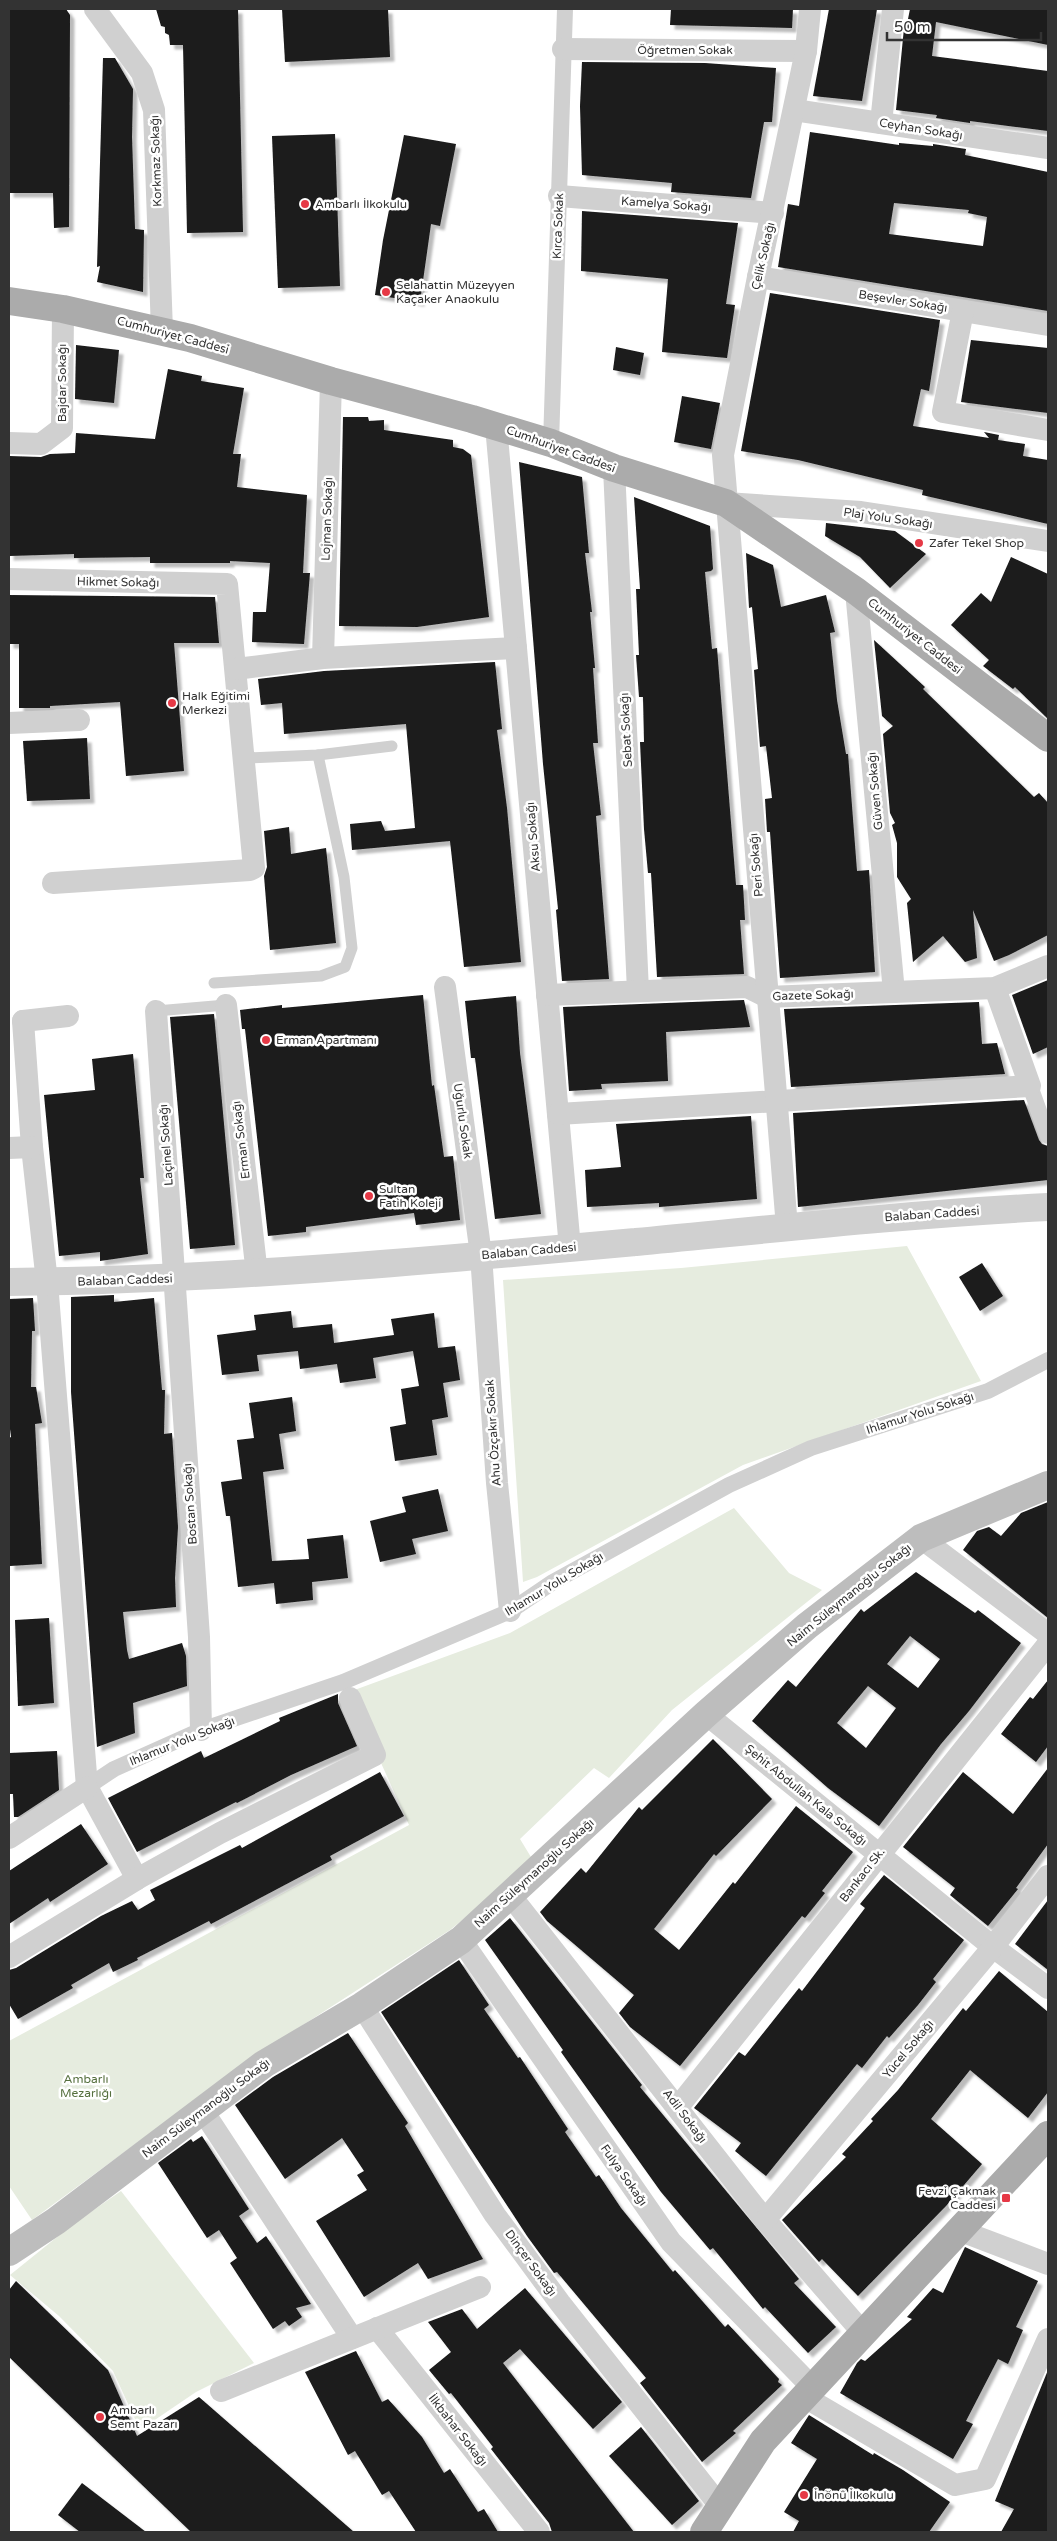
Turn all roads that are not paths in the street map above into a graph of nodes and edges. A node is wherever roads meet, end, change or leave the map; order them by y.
1 (95, 9) edge
2 (565, 9) edge
3 (810, 9) edge
4 (893, 9) edge
5 (564, 49) junction
6 (806, 51) junction
7 (794, 110) junction
8 (881, 123) junction
9 (1048, 148) edge
10 (559, 196) junction
11 (773, 213) junction
12 (758, 277) junction
13 (9, 301) edge
14 (63, 309) junction
15 (963, 311) junction
16 (1048, 325) edge
17 (162, 331) junction
18 (331, 381) junction
19 (496, 426) junction
20 (1048, 430) edge
21 (9, 443) edge
22 (551, 443) junction
23 (614, 468) junction
24 (726, 504) junction
25 (1048, 541) edge
26 (9, 579) edge
27 (856, 591) junction
28 (516, 648) junction
29 (323, 658) junction
30 (236, 669) junction
31 (79, 720) dead end
32 (9, 722) edge
33 (1048, 738) edge
34 (392, 746) dead end
35 (318, 755) junction
36 (244, 758) junction
37 (53, 883) dead end
38 (1048, 966) edge
39 (214, 983) dead end
40 (445, 987) dead end
41 (995, 988) junction
42 (638, 991) junction
43 (894, 992) junction
44 (547, 995) junction
45 (767, 997) junction
46 (226, 1005) joint
47 (156, 1011) joint
48 (68, 1016) dead end
49 (16, 1017) edge
50 (1030, 1086) junction
51 (776, 1101) junction
52 (558, 1114) junction
53 (1048, 1136) edge
54 (32, 1147) junction
55 (9, 1148) edge
56 (1048, 1207) edge
57 (787, 1227) junction
58 (570, 1248) junction
59 (481, 1255) junction
60 (257, 1274) junction
61 (175, 1278) junction
62 (9, 1282) edge
63 (47, 1282) junction
64 (1048, 1360) edge
65 (1048, 1485) edge
66 (921, 1538) junction
67 (510, 1611) junction
68 (1048, 1634) edge
69 (1048, 1644) edge
70 (350, 1698) dead end
71 (706, 1714) junction
72 (201, 1730) junction
73 (87, 1787) junction
74 (9, 1838) edge
75 (880, 1853) junction
76 (1048, 1876) edge
77 (137, 1879) junction
78 (510, 1895) junction
79 (460, 1940) junction
80 (993, 1947) junction
81 (9, 1957) edge
82 (1048, 1988) edge
83 (362, 2006) junction
84 (678, 2107) junction
85 (203, 2110) junction
86 (1048, 2135) edge
87 (765, 2220) junction
88 (961, 2231) junction
89 (9, 2252) edge
90 (1048, 2264) edge
91 (480, 2287) dead end
92 (377, 2328) junction
93 (864, 2334) junction
94 (352, 2338) junction
95 (1048, 2339) edge
96 (220, 2391) dead end
97 (808, 2392) junction
98 (720, 2506) junction
99 (539, 2532) edge
100 (704, 2532) edge

1 - 17 street, Korkmaz Sokağı
2 - 5 street, Kırca Sokak
3 - 6 street, Çelik Sokağı
4 - 8 street
5 - 6 street, Öğretmen Sokak
5 - 10 street, Kırca Sokak
6 - 7 street, Çelik Sokağı
7 - 8 street, Ceyhan Sokağı
7 - 11 street, Çelik Sokağı
8 - 9 street, Ceyhan Sokağı
10 - 11 street, Kamelya Sokağı
10 - 22 street, Kırca Sokak
11 - 12 street, Çelik Sokağı
12 - 15 street, Beşevler Sokağı
12 - 24 street, Çelik Sokağı
13 - 14 main road, Cumhuriyet Caddesi
14 - 17 main road, Cumhuriyet Caddesi
14 - 21 street, Bajdar Sokağı
15 - 16 street, Beşevler Sokağı
15 - 20 street
17 - 18 main road, Cumhuriyet Caddesi
18 - 19 main road, Cumhuriyet Caddesi
18 - 29 street, Lojman Sokağı
19 - 22 main road, Cumhuriyet Caddesi
19 - 28 street, Aksu Sokağı
22 - 23 main road, Cumhuriyet Caddesi
23 - 24 main road, Cumhuriyet Caddesi
23 - 42 street, Sebat Sokağı
24 - 25 street, Plaj Yolu Sokağı
24 - 27 main road, Cumhuriyet Caddesi
24 - 45 street, Peri Sokağı
26 - 30 street, Hikmet Sokağı
27 - 33 main road, Cumhuriyet Caddesi
27 - 43 street, Güven Sokağı
28 - 29 street
28 - 44 street, Aksu Sokağı
29 - 30 street
30 - 36 street
31 - 32 street
34 - 35 lane
35 - 36 lane
35 - 39 lane
36 - 37 street
38 - 41 street, Gazete Sokağı
40 - 59 street, Uğurlu Sokak
41 - 43 street, Gazete Sokağı
41 - 50 street
42 - 44 street, Gazete Sokağı
42 - 45 street, Gazete Sokağı
43 - 45 street, Gazete Sokağı
44 - 52 street, Aksu Sokağı
45 - 51 street, Peri Sokağı
46 - 47 lane
46 - 60 street, Erman Sokağı
47 - 61 street, Laçinel Sokağı
48 - 49 street
49 - 54 street
50 - 51 street
50 - 53 street
51 - 52 street
51 - 57 street, Peri Sokağı
52 - 58 street, Aksu Sokağı
54 - 55 street
54 - 63 street
56 - 57 street, Balaban Caddesi
57 - 58 street, Balaban Caddesi
58 - 59 street, Balaban Caddesi
59 - 60 street, Balaban Caddesi
59 - 67 street, Ahu Özçakır Sokak
60 - 61 street, Balaban Caddesi
61 - 63 street, Balaban Caddesi
61 - 72 street, Bostan Sokağı
62 - 63 street, Balaban Caddesi
63 - 73 street
64 - 67 street, Ihlamur Yolu Sokağı
65 - 66 main road, Naim Süleymanoğlu Sokağı
66 - 68 street
66 - 71 main road, Naim Süleymanoğlu Sokağı
67 - 72 street, Ihlamur Yolu Sokağı
69 - 75 street, Bankacı Sk.
70 - 77 street
71 - 75 street, Şehit Abdullah Kala Sokağı
71 - 78 main road, Naim Süleymanoğlu Sokağı
72 - 73 street, Ihlamur Yolu Sokağı
73 - 74 street, Ihlamur Yolu Sokağı
73 - 77 street
75 - 80 street, Şehit Abdullah Kala Sokağı
75 - 84 street, Bankacı Sk.
76 - 80 street, Yücel Sokağı
77 - 81 street
78 - 79 main road, Naim Süleymanoğlu Sokağı
78 - 84 street, Adil Sokağı
79 - 83 main road, Naim Süleymanoğlu Sokağı
79 - 97 street, Fulya Sokağı
80 - 82 street, Şehit Abdullah Kala Sokağı
80 - 87 street, Yücel Sokağı
83 - 85 main road, Naim Süleymanoğlu Sokağı
83 - 98 street, Dinçer Sokağı
84 - 87 street, Adil Sokağı
85 - 89 main road, Naim Süleymanoğlu Sokağı
85 - 94 street
86 - 88 main road
87 - 93 street, Adil Sokağı
88 - 90 street
88 - 93 main road
91 - 92 street
92 - 94 street
92 - 99 street, İlkbahar Sokağı
93 - 97 main road
94 - 96 street
95 - 97 street, Fulya Sokağı
97 - 98 main road
98 - 100 main road

